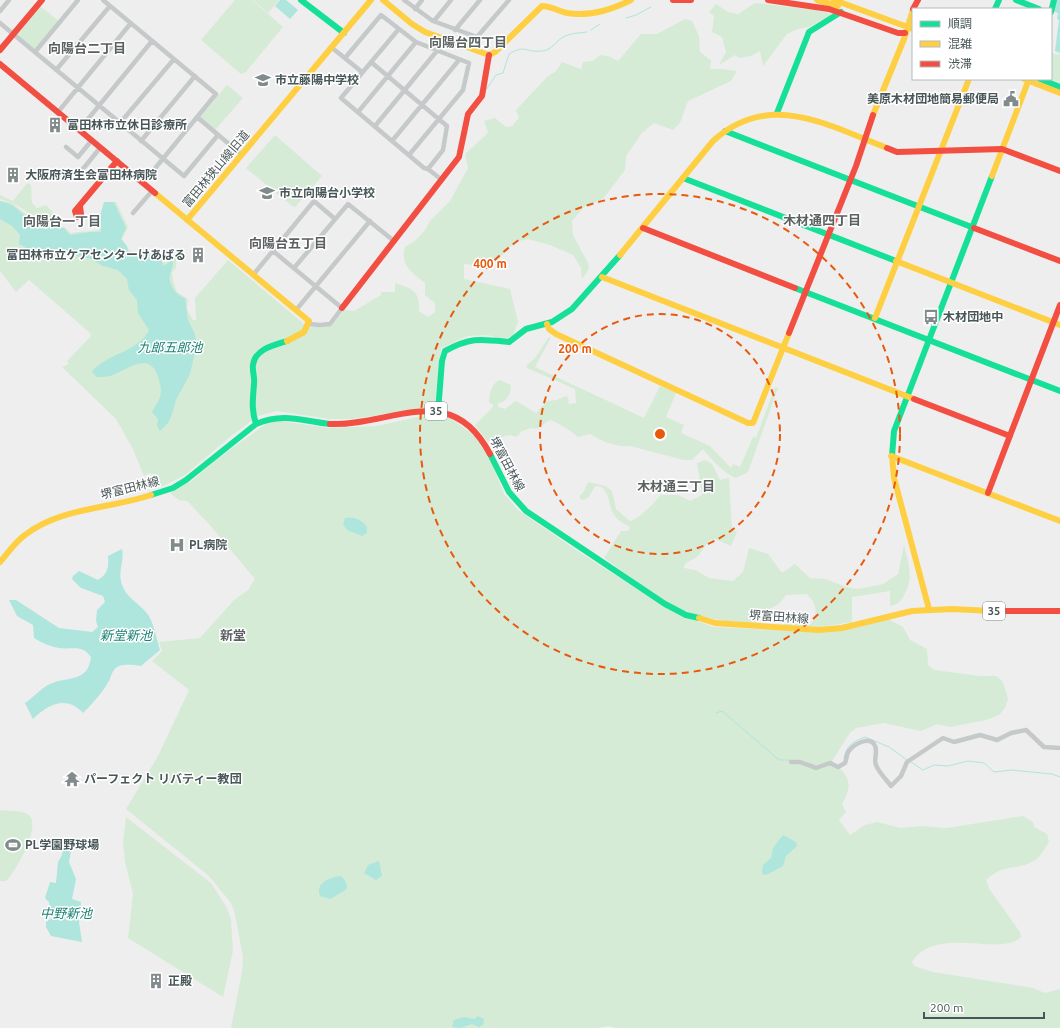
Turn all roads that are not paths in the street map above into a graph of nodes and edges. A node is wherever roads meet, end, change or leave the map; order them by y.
1 (9, 0) edge
2 (42, 0) edge
3 (78, 0) edge
4 (103, 0) edge
5 (301, 0) edge
6 (371, 0) edge
7 (383, 0) edge
8 (404, 0) edge
9 (422, 0) edge
10 (451, 0) edge
11 (480, 0) edge
12 (509, 0) edge
13 (632, 0) edge
14 (673, 0) edge
15 (691, 0) edge
16 (768, 0) edge
17 (817, 0) edge
18 (834, 0) edge
19 (850, 0) edge
20 (1016, 0) edge
21 (110, 6) junction
22 (1036, 8) edge
23 (415, 9) junction
24 (0, 11) edge
25 (841, 12) junction
26 (912, 14) edge
27 (434, 21) junction
28 (131, 23) junction
29 (0, 24) edge
30 (398, 30) junction
31 (455, 30) junction
32 (908, 30) edge
33 (344, 33) junction
34 (13, 34) junction
35 (152, 41) junction
36 (416, 42) junction
37 (331, 47) junction
38 (0, 50) edge
39 (35, 52) junction
40 (436, 52) junction
41 (490, 55) junction
42 (345, 58) junction
43 (174, 59) junction
44 (459, 60) junction
45 (371, 62) junction
46 (0, 64) edge
47 (56, 70) junction
48 (362, 72) junction
49 (195, 76) junction
50 (388, 76) junction
51 (969, 80) edge
52 (1027, 80) edge
53 (1042, 80) edge
54 (1060, 87) edge
55 (78, 88) junction
56 (405, 90) junction
57 (1060, 93) edge
58 (422, 104) junction
59 (99, 106) junction
60 (58, 112) junction
61 (358, 112) junction
62 (777, 113) junction
63 (197, 117) junction
64 (439, 119) junction
65 (120, 123) junction
66 (375, 126) junction
67 (79, 130) junction
68 (725, 131) junction
69 (218, 135) junction
70 (92, 140) junction
71 (864, 140) junction
72 (141, 141) junction
73 (392, 141) junction
74 (66, 147) dead end
75 (100, 148) junction
76 (1002, 149) junction
77 (940, 151) junction
78 (242, 155) junction
79 (409, 155) junction
80 (162, 159) junction
81 (117, 162) junction
82 (428, 169) junction
83 (1060, 171) edge
84 (78, 175) dead end
85 (683, 178) junction
86 (850, 179) junction
87 (442, 180) junction
88 (143, 183) junction
89 (152, 191) junction
90 (80, 206) dead end
91 (918, 206) junction
92 (133, 213) dead end
93 (335, 219) junction
94 (187, 220) junction
95 (370, 221) junction
96 (972, 227) junction
97 (643, 228) junction
98 (828, 235) junction
99 (394, 241) junction
100 (273, 251) junction
101 (1060, 261) edge
102 (897, 262) junction
103 (294, 268) junction
104 (253, 275) junction
105 (602, 277) junction
106 (950, 282) junction
107 (316, 286) junction
108 (806, 291) junction
109 (1060, 305) edge
110 (342, 308) junction
111 (296, 310) junction
112 (875, 318) junction
113 (1053, 323) junction
114 (309, 324) junction
115 (547, 324) junction
116 (1060, 325) edge
117 (928, 339) junction
118 (784, 348) junction
119 (1031, 379) junction
120 (1060, 391) edge
121 (906, 396) junction
122 (438, 411) junction
123 (256, 424) junction
124 (1010, 436) junction
125 (891, 456) junction
126 (988, 493) junction
127 (1060, 521) edge
128 (0, 562) edge
129 (929, 610) junction
130 (1060, 611) edge
131 (1060, 748) edge
132 (791, 762) dead end

1 - 24 street
2 - 34 main road
3 - 39 street
4 - 21 street
5 - 33 main road
6 - 33 main road, 富田林狭山線旧道
7 - 41 main road
8 - 23 street
9 - 23 street
10 - 27 street
11 - 31 street
12 - 31 street
13 - 41 main road
14 - 15 main road
16 - 25 main road
17 - 32 main road
18 - 32 main road
19 - 32 main road
20 - 22 main road
21 - 28 street
21 - 47 street
23 - 27 street
25 - 32 main road
25 - 62 main road
26 - 32 main road
27 - 31 street
28 - 35 street
28 - 55 street
29 - 34 street
30 - 36 street
30 - 42 street
30 - 45 street
32 - 71 main road
33 - 37 main road, 富田林狭山線旧道
34 - 38 main road
34 - 39 street
35 - 43 street
35 - 59 street
36 - 40 street
36 - 50 street
37 - 42 street
37 - 78 main road, 富田林狭山線旧道
39 - 47 street
40 - 44 street
40 - 56 street
41 - 87 main road
42 - 48 street
43 - 49 street
43 - 65 street
44 - 58 street
44 - 64 street
45 - 48 street
45 - 50 street
46 - 60 main road, 富田林狭山線旧道
47 - 55 street
48 - 61 street
49 - 63 street
49 - 72 street
50 - 56 street
50 - 61 street
51 - 77 main road
52 - 57 main road
52 - 76 main road
53 - 54 main road
55 - 59 street
55 - 60 street
56 - 58 street
56 - 66 street
58 - 64 street
58 - 73 street
59 - 65 street
59 - 67 street
60 - 67 main road, 富田林狭山線旧道
61 - 66 street
62 - 68 main road
62 - 71 main road
63 - 69 street
63 - 80 street
64 - 79 street
64 - 82 street
65 - 72 street
66 - 73 street
67 - 70 main road, 富田林狭山線旧道
68 - 85 main road
68 - 86 main road
69 - 78 street
69 - 80 street
70 - 74 street
70 - 75 main road, 富田林狭山線旧道
71 - 77 main road
71 - 86 main road
72 - 80 street
73 - 79 street
75 - 81 main road, 富田林狭山線旧道
75 - 84 street
76 - 77 main road
76 - 83 main road
76 - 96 main road
77 - 91 main road
78 - 94 main road, 富田林狭山線旧道
79 - 82 street
80 - 88 street
81 - 88 main road, 富田林狭山線旧道
81 - 90 main road
82 - 87 street
85 - 97 main road
85 - 98 main road
86 - 91 main road
86 - 98 main road
87 - 99 main road
88 - 89 main road, 富田林狭山線旧道
89 - 92 street
89 - 94 main road, 富田林狭山線旧道
91 - 96 main road
91 - 102 main road
93 - 95 street
93 - 100 street
93 - 103 street
94 - 104 main road
95 - 99 street
95 - 107 street
96 - 101 main road
96 - 106 main road
97 - 105 main road
97 - 108 main road
98 - 102 main road
98 - 108 main road
99 - 110 main road
100 - 103 street
100 - 104 street
102 - 106 main road
102 - 112 main road
103 - 107 street
104 - 111 main road
105 - 115 main road
105 - 118 main road
106 - 113 main road
106 - 117 main road
107 - 110 street
107 - 111 street
108 - 112 main road
108 - 118 main road
109 - 113 main road
110 - 114 street
111 - 114 main road
112 - 117 main road
113 - 116 main road
113 - 119 main road
114 - 123 main road
115 - 118 main road
115 - 122 main road
117 - 119 main road
117 - 121 main road
118 - 121 main road
119 - 120 main road
119 - 124 main road
121 - 124 main road
121 - 125 main road
122 - 123 main road, 堺富田林線 / 35
122 - 129 main road, 堺富田林線 / 35
123 - 128 main road, 堺富田林線 / 35
124 - 126 main road
125 - 126 main road
125 - 129 main road
126 - 127 main road
129 - 130 main road, 堺富田林線 / 35
131 - 132 street

